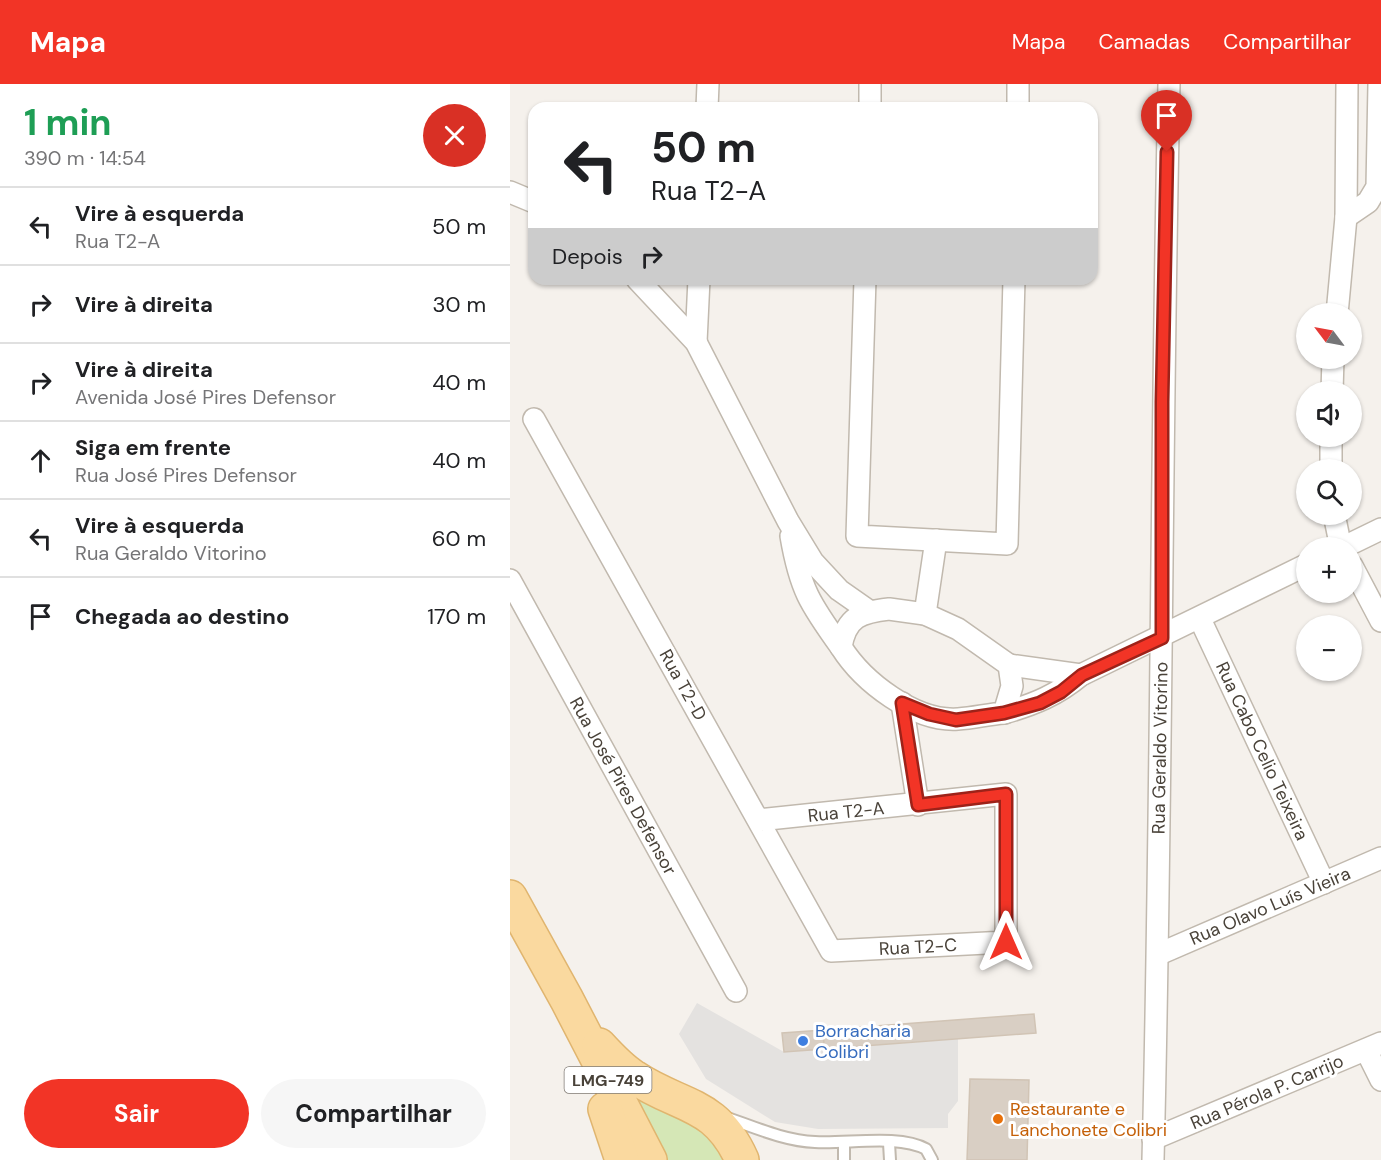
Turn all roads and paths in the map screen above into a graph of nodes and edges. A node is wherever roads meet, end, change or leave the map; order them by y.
1 (708, 84) edge
2 (870, 84) edge
3 (1018, 84) edge
4 (1169, 84) edge
5 (1347, 84) edge
6 (1379, 84) edge
7 (707, 102) edge
8 (870, 102) edge
9 (1018, 102) edge
10 (510, 192) edge
11 (528, 200) edge
12 (1346, 217) junction
13 (643, 285) edge
14 (699, 285) edge
15 (865, 285) edge
16 (1014, 285) edge
17 (1338, 303) edge
18 (696, 342) junction
19 (534, 418) dead end
20 (788, 521) junction
21 (1381, 529) edge
22 (1362, 538) edge
23 (936, 540) junction
24 (1296, 570) edge
25 (510, 580) edge
26 (1362, 585) edge
27 (869, 611) junction
28 (925, 614) junction
29 (1200, 619) junction
30 (1381, 621) edge
31 (1162, 638) junction
32 (841, 647) junction
33 (1009, 665) junction
34 (1082, 675) junction
35 (902, 703) junction
36 (1004, 713) junction
37 (918, 805) junction
38 (758, 820) junction
39 (1381, 860) edge
40 (1324, 883) junction
41 (510, 897) edge
42 (1006, 942) joint
43 (831, 951) joint
44 (1159, 954) junction
45 (736, 992) dead end
46 (567, 1000) junction
47 (1374, 1047) edge
48 (1381, 1080) edge
49 (702, 1110) junction
50 (844, 1143) junction
51 (890, 1143) junction
52 (1153, 1150) edge
53 (622, 1160) edge
54 (650, 1160) edge
55 (742, 1160) edge
56 (844, 1160) edge
57 (890, 1160) edge
58 (932, 1160) edge

1 - 7 street
2 - 8 street
3 - 9 street
4 - 31 street, Rua Geraldo Vitorino
5 - 12 street
6 - 12 street
10 - 11 street
12 - 17 street
13 - 18 street
14 - 18 street
15 - 23 street
16 - 23 street
18 - 20 street
19 - 38 street, Rua T2-D
20 - 27 street
20 - 32 street
21 - 22 street
23 - 28 street
24 - 29 street
25 - 45 street, Rua José Pires Defensor
26 - 30 street
27 - 28 street
27 - 32 street
28 - 33 street
29 - 31 street
29 - 40 street, Rua Cabo Celio Teixeira
31 - 34 street
31 - 44 street, Rua Geraldo Vitorino
32 - 35 street
33 - 34 street
33 - 36 street
34 - 36 street
35 - 36 street
35 - 37 street
37 - 38 street, Rua T2-A
37 - 42 street, Rua T2-A
38 - 43 street, Rua T2-D
39 - 40 street, Rua Olavo Luís Vieira
40 - 44 street, Rua Olavo Luís Vieira
41 - 46 main road, LMG-749
42 - 43 street, Rua T2-C
44 - 52 street, Rua Geraldo Vitorino
46 - 49 main road
46 - 53 main road
46 - 54 main road, LMG-749
47 - 48 street
47 - 52 street, Rua Pérola P. Carrijo
49 - 50 lane
49 - 55 main road
50 - 51 lane
50 - 56 lane
51 - 57 lane
51 - 58 lane

